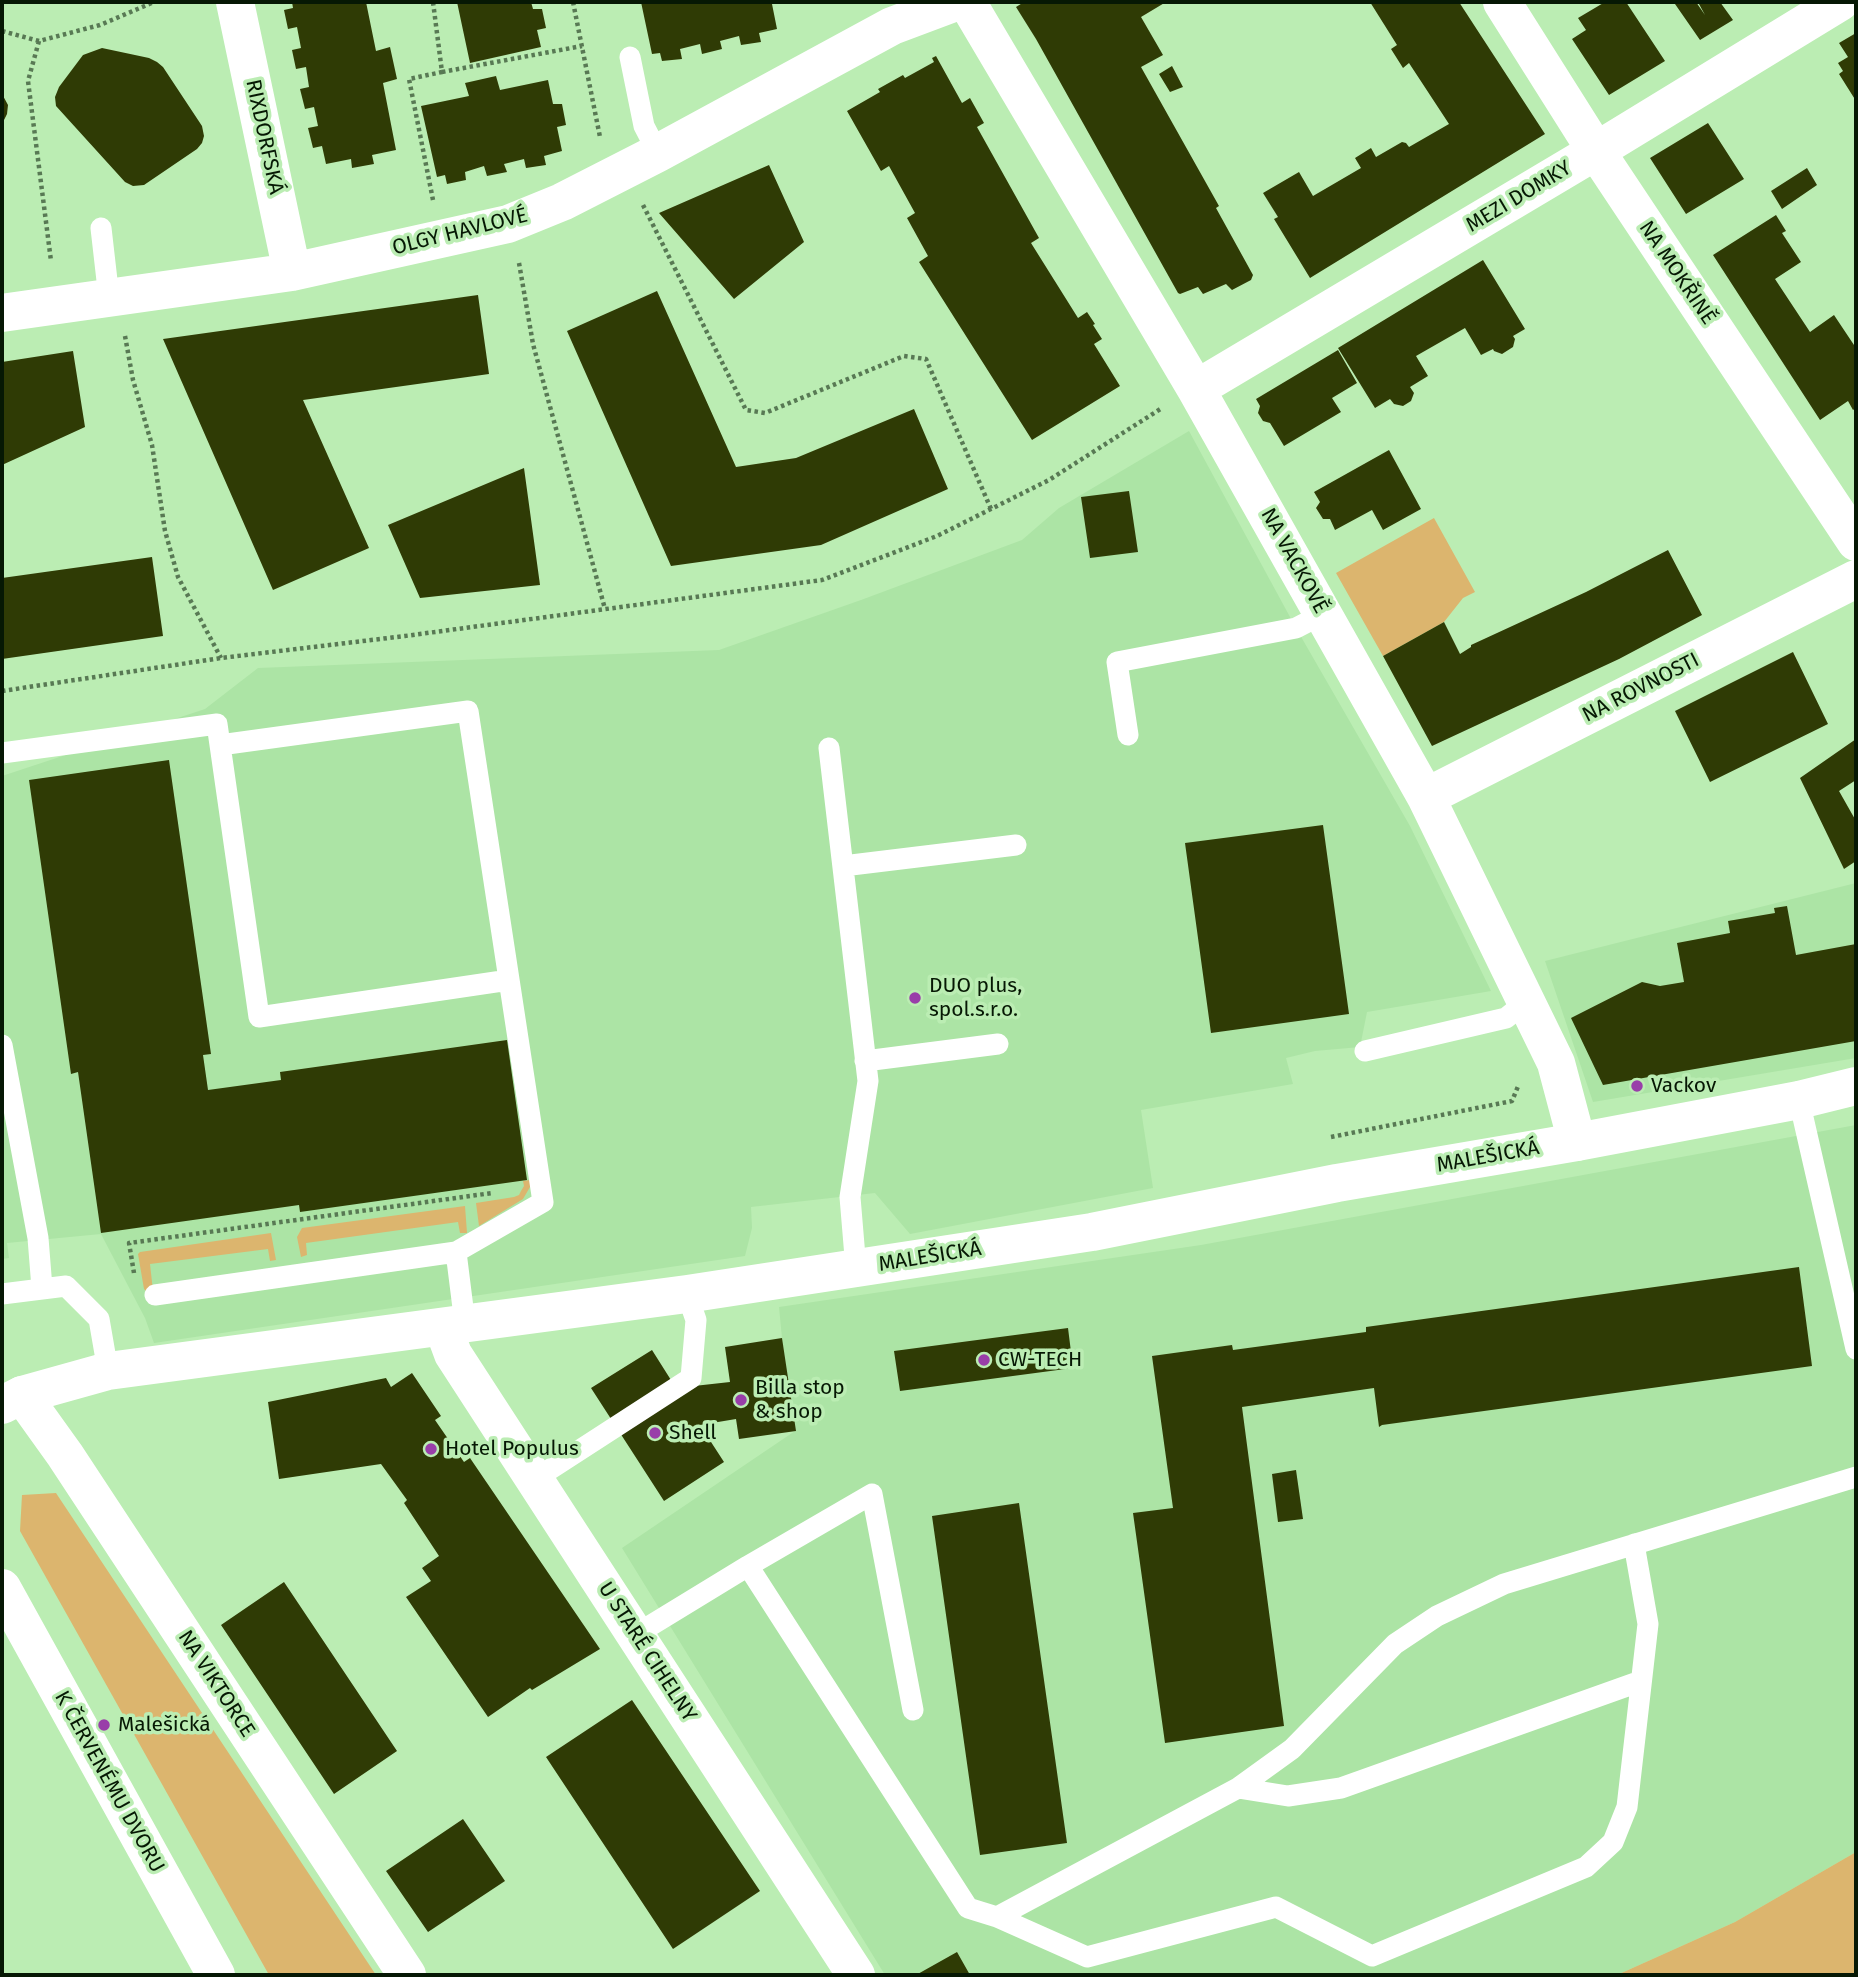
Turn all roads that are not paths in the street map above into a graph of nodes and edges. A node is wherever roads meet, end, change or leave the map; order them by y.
1 (235, 2) edge
2 (956, 2) edge
3 (967, 2) edge
4 (1502, 2) edge
5 (1840, 2) edge
6 (629, 57) dead end
7 (1596, 150) junction
8 (658, 153) junction
9 (101, 228) dead end
10 (292, 272) junction
11 (116, 311) junction
12 (2, 313) edge
13 (1196, 389) junction
14 (1856, 542) edge
15 (1856, 579) edge
16 (1324, 614) junction
17 (1129, 735) dead end
18 (220, 745) junction
19 (829, 748) dead end
20 (2, 753) edge
21 (1426, 797) junction
22 (1016, 845) dead end
23 (843, 866) junction
24 (509, 980) junction
25 (1526, 1002) junction
26 (998, 1044) dead end
27 (2, 1045) edge
28 (1365, 1051) dead end
29 (865, 1061) junction
30 (1856, 1086) edge
31 (1799, 1100) junction
32 (1577, 1142) junction
33 (456, 1252) junction
34 (856, 1269) junction
35 (42, 1288) junction
36 (2, 1294) edge
37 (687, 1294) junction
38 (155, 1295) dead end
39 (454, 1325) junction
40 (1856, 1349) edge
41 (108, 1371) junction
42 (12, 1400) edge
43 (1856, 1476) edge
44 (535, 1479) junction
45 (1634, 1544) junction
46 (748, 1566) junction
47 (2, 1588) edge
48 (635, 1635) junction
49 (1641, 1681) junction
50 (913, 1710) dead end
51 (1238, 1788) junction
52 (997, 1917) junction
53 (216, 1975) edge
54 (407, 1975) edge
55 (856, 1975) edge

1 - 10 street, RIXDORFSKÁ
2 - 8 street, OLGY HAVLOVÉ
3 - 13 street, NA VACKOVĚ
4 - 7 street, NA MOKŘINĚ
5 - 7 street, MEZI DOMKY
6 - 8 lane
7 - 13 street, MEZI DOMKY
7 - 14 street, NA MOKŘINĚ
8 - 10 street, OLGY HAVLOVÉ
9 - 11 lane
10 - 11 street, OLGY HAVLOVÉ
11 - 12 street, OLGY HAVLOVÉ
13 - 16 street, NA VACKOVĚ
15 - 21 street, NA ROVNOSTI
16 - 17 lane
16 - 21 street, NA VACKOVĚ
18 - 20 lane
18 - 24 lane
18 - 24 lane
19 - 23 lane
21 - 25 street, NA VACKOVĚ
22 - 23 lane
23 - 29 lane
24 - 33 lane
25 - 28 lane
25 - 32 street, NA VACKOVĚ
26 - 29 lane
27 - 35 lane
29 - 34 lane
30 - 31 street, MALEŠICKÁ
31 - 32 street, MALEŠICKÁ
31 - 40 lane
32 - 34 street, MALEŠICKÁ
33 - 38 lane
33 - 39 lane
34 - 37 street, MALEŠICKÁ
35 - 36 lane
35 - 41 lane
37 - 39 street, MALEŠICKÁ
37 - 44 lane
39 - 41 street, MALEŠICKÁ
39 - 44 street, U STARÉ CIHELNY
41 - 42 street, MALEŠICKÁ
42 - 54 street, NA VIKTORCE
43 - 45 lane
44 - 48 street, U STARÉ CIHELNY
45 - 49 lane
45 - 51 lane
46 - 48 lane
46 - 50 lane
46 - 52 lane
47 - 53 street, K ČERVENÉMU DVORU
48 - 55 street, U STARÉ CIHELNY
49 - 51 lane
49 - 52 lane
51 - 52 lane

